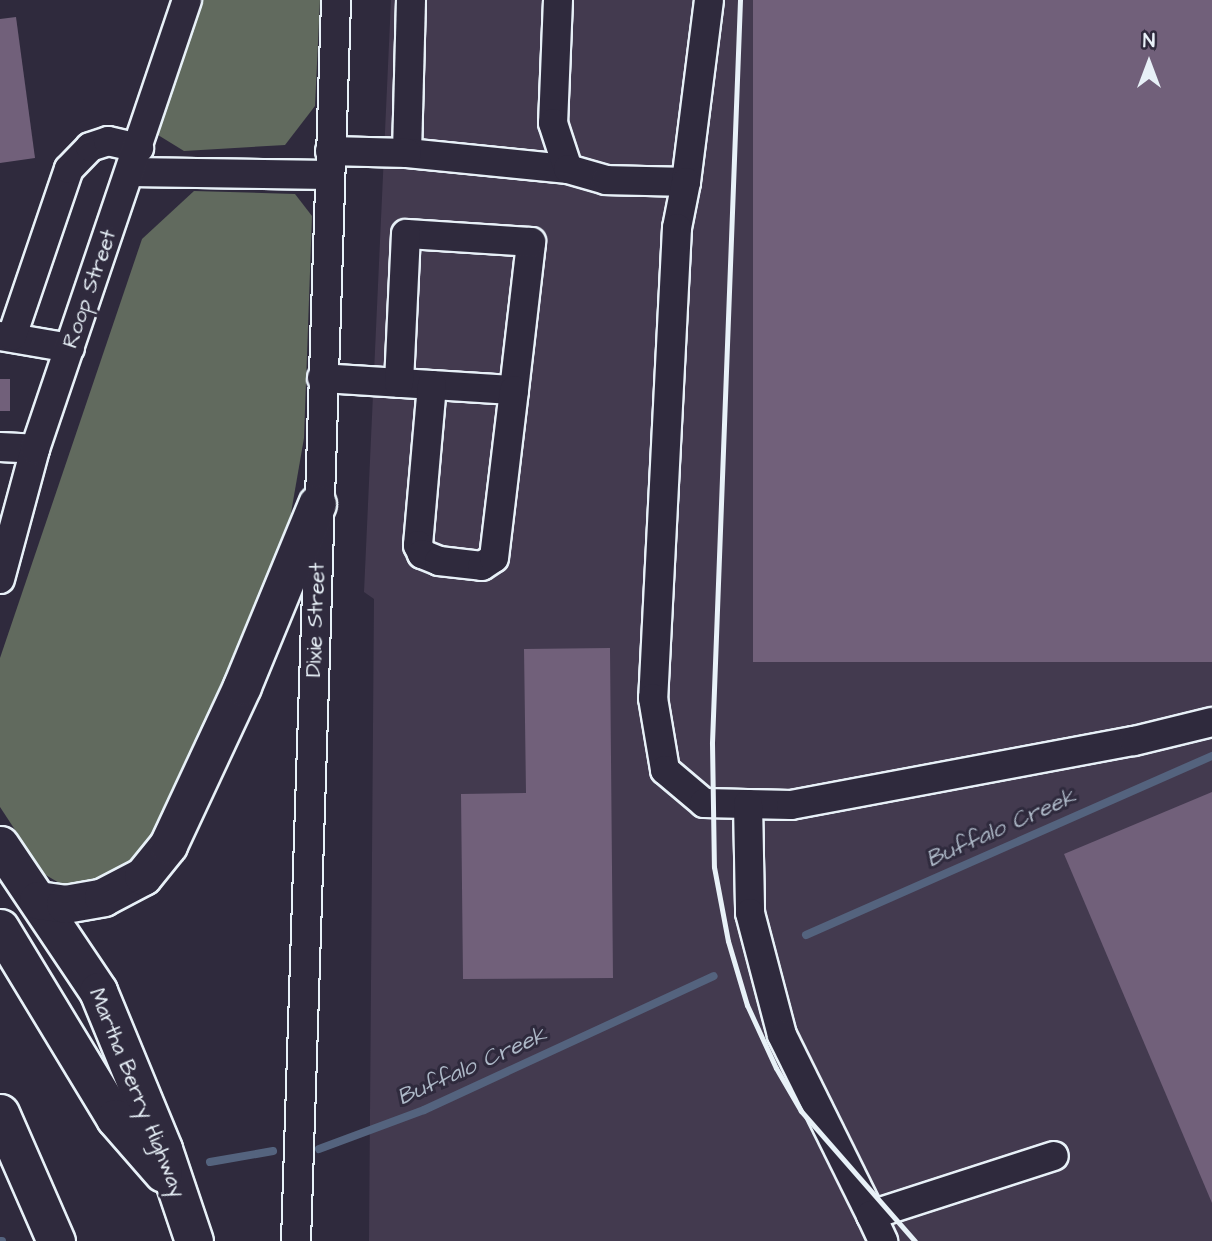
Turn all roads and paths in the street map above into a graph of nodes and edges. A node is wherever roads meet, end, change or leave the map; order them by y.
1 (187, 0) edge
2 (336, 0) edge
3 (411, 0) edge
4 (558, 0) edge
5 (709, 0) edge
6 (407, 153) junction
7 (135, 160) junction
8 (330, 163) junction
9 (568, 169) junction
10 (686, 182) junction
11 (6, 336) edge
12 (70, 348) junction
13 (322, 379) junction
14 (399, 383) junction
15 (432, 385) junction
16 (513, 390) junction
17 (0, 447) edge
18 (35, 449) junction
19 (317, 504) junction
20 (0, 579) edge
21 (1212, 722) edge
22 (748, 804) junction
23 (0, 845) edge
24 (38, 900) junction
25 (0, 928) edge
26 (0, 1113) edge
27 (1055, 1156) dead end
28 (179, 1192) junction
29 (870, 1215) junction
30 (55, 1241) edge
31 (194, 1241) edge
32 (296, 1241) edge
33 (883, 1241) edge

1 - 7 street, Roop Street
2 - 8 street, Dixie Street
3 - 6 street
4 - 9 street
5 - 10 street
6 - 8 street
6 - 9 street
7 - 8 street
7 - 11 street
7 - 12 street, Roop Street
8 - 13 street, Dixie Street
9 - 10 street
10 - 22 street
11 - 12 street
12 - 18 street, Roop Street
13 - 14 street
13 - 19 street, Dixie Street
14 - 15 street
14 - 16 street
15 - 16 street
15 - 16 street
17 - 18 street
18 - 20 street, Roop Street
19 - 24 main road
19 - 32 street, Dixie Street
21 - 22 street
22 - 29 street
23 - 24 main road, Martha Berry Highway
24 - 28 main road, Martha Berry Highway
25 - 28 main road
26 - 30 main road
27 - 29 street
28 - 31 main road, Martha Berry Highway
29 - 33 street

